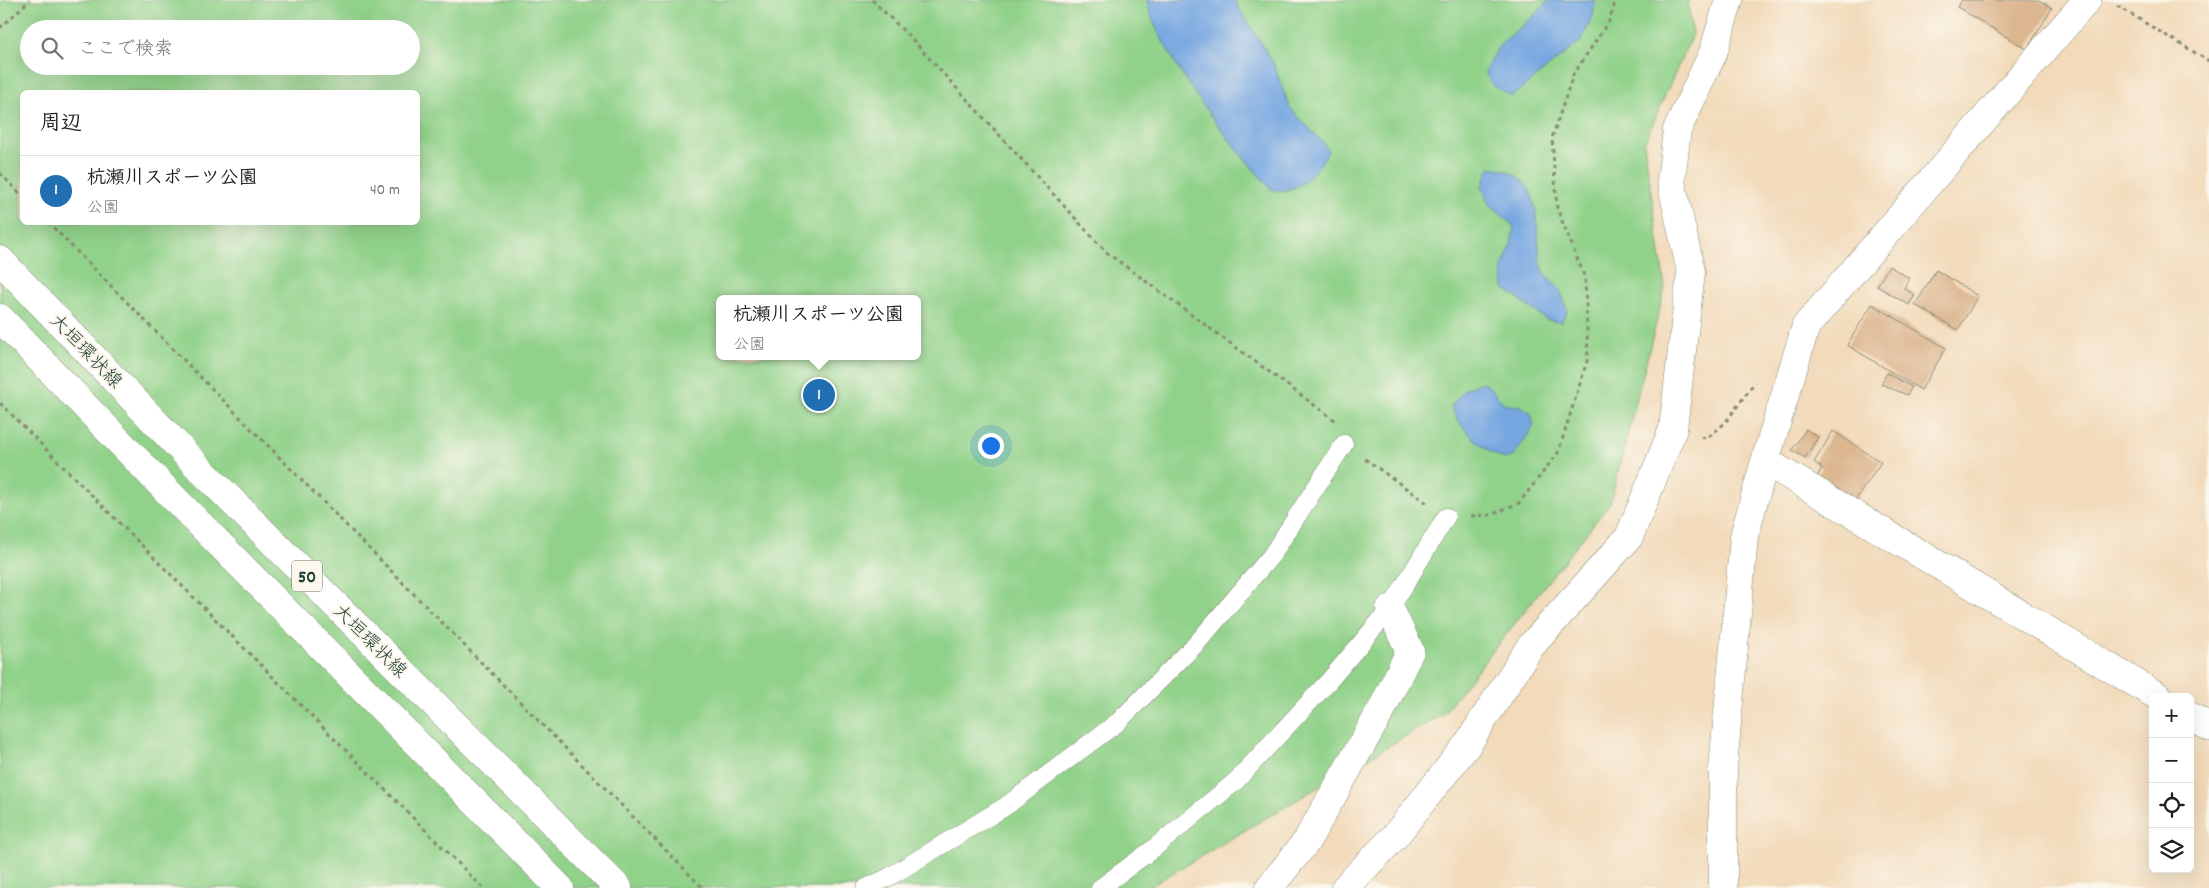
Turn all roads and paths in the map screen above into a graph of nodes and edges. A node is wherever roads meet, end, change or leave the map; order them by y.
1 (30, 0) edge
2 (872, 0) edge
3 (1616, 0) edge
4 (1729, 0) edge
5 (2087, 0) edge
6 (2116, 5) dead end
7 (0, 28) edge
8 (2209, 61) edge
9 (0, 174) edge
10 (20, 194) edge
11 (51, 225) edge
12 (0, 260) edge
13 (0, 318) edge
14 (0, 403) edge
15 (1344, 444) junction
16 (1766, 461) junction
17 (1446, 516) junction
18 (1390, 609) junction
19 (2152, 693) edge
20 (2194, 718) edge
21 (2209, 727) edge
22 (483, 888) edge
23 (560, 888) edge
24 (618, 888) edge
25 (703, 888) edge
26 (866, 888) edge
27 (1100, 888) edge
28 (1269, 888) edge
29 (1345, 888) edge
30 (1723, 888) edge

1 - 7 path
2 - 15 path
3 - 17 path
4 - 29 street
5 - 16 street
6 - 8 path
9 - 10 path
11 - 25 path
12 - 24 street, 大垣環状線 / 50
13 - 23 street, 50
14 - 22 path
15 - 17 path
15 - 26 lane
16 - 19 street
16 - 30 street
17 - 18 lane
18 - 27 lane
18 - 28 street
20 - 21 street

